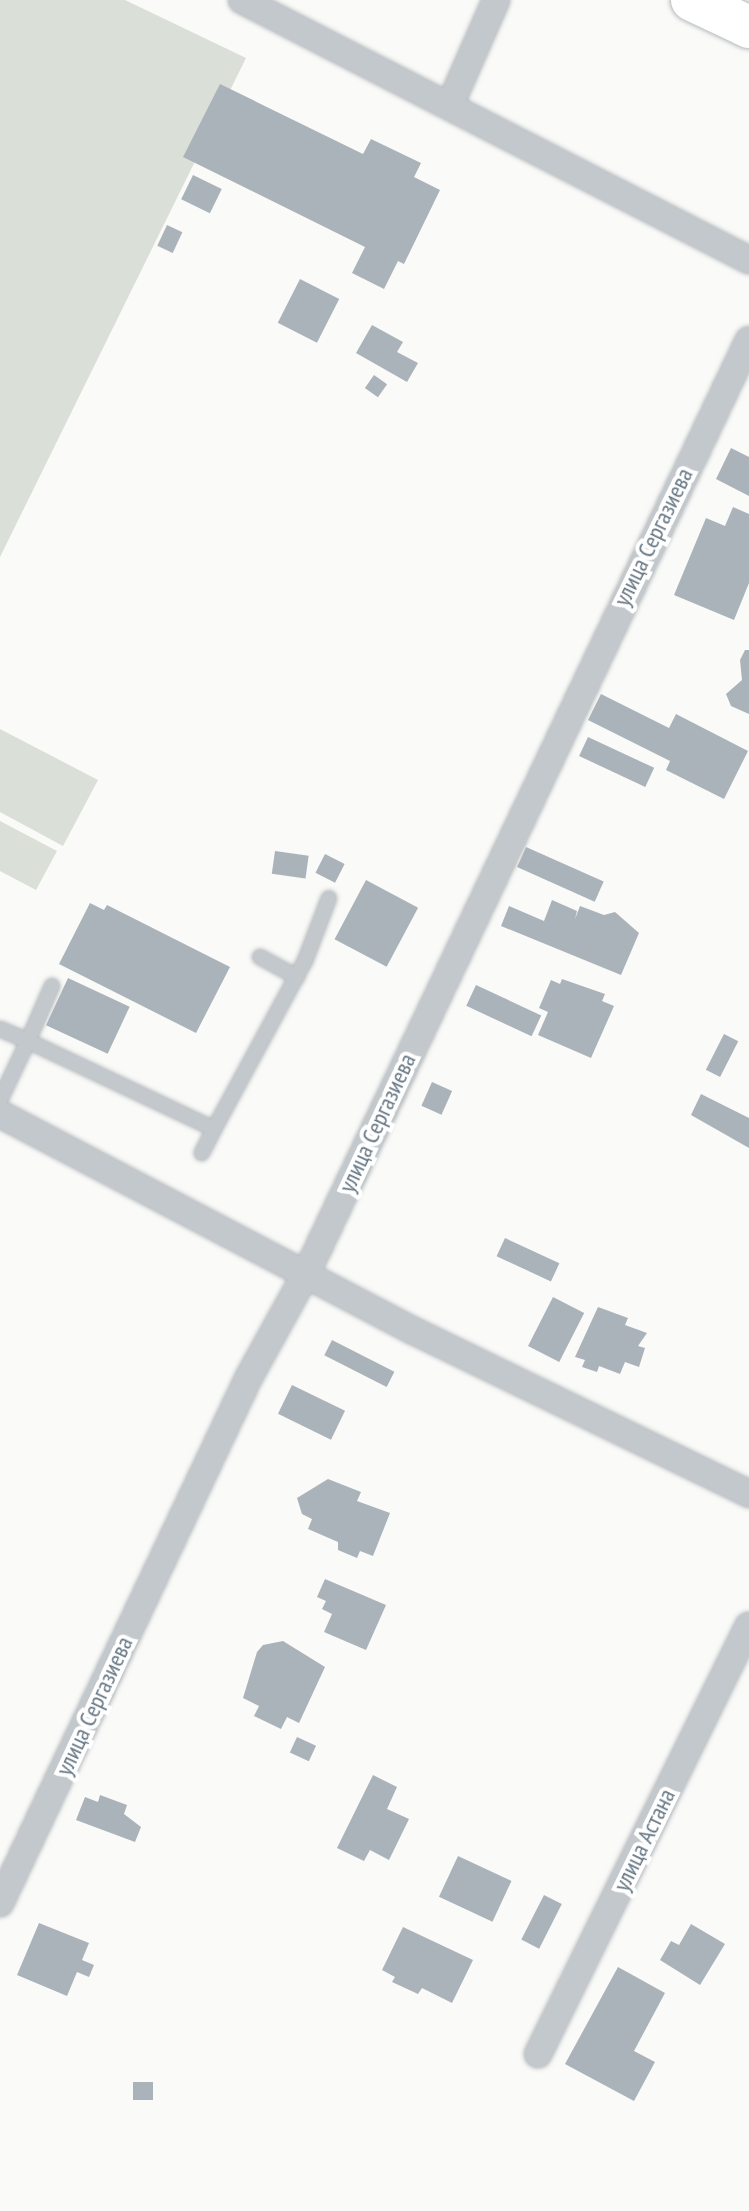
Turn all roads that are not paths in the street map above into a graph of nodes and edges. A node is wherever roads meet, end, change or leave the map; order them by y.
1 (242, 0) edge
2 (496, 0) edge
3 (692, 0) edge
4 (749, 27) edge
5 (450, 105) junction
6 (749, 260) edge
7 (749, 340) edge
8 (329, 898) dead end
9 (260, 957) dead end
10 (297, 977) junction
11 (52, 986) dead end
12 (0, 1029) edge
13 (28, 1041) junction
14 (0, 1100) edge
15 (0, 1114) edge
16 (214, 1129) junction
17 (202, 1153) dead end
18 (307, 1272) junction
19 (749, 1494) edge
20 (749, 1626) edge
21 (11, 1854) edge
22 (0, 1903) edge
23 (538, 2054) dead end

1 - 5 street
2 - 5 street
3 - 4 main road
5 - 6 street
7 - 18 street, улица Сергазиева
8 - 10 lane
9 - 10 lane
10 - 16 lane
11 - 13 lane
12 - 13 lane
13 - 14 lane
13 - 16 lane
15 - 18 street
16 - 17 lane
18 - 19 street
18 - 21 street, улица Сергазиева
20 - 23 street, улица Астана
21 - 22 street, улица Сергазиева

